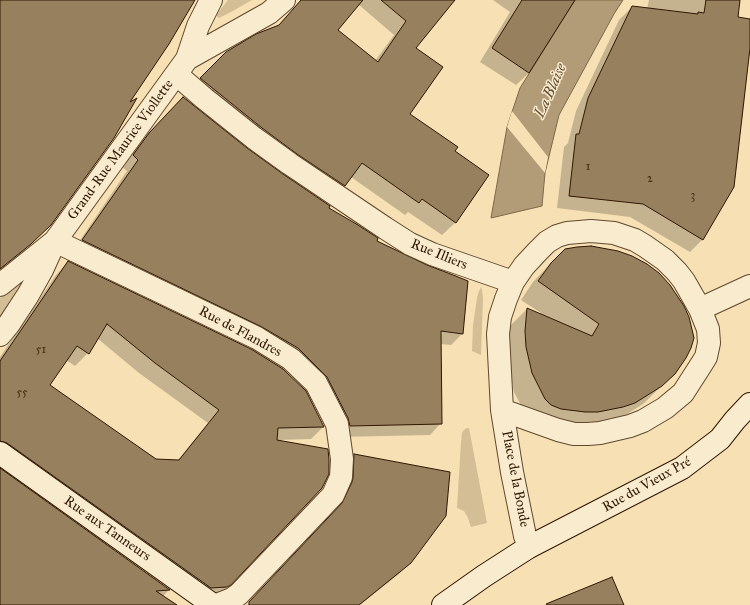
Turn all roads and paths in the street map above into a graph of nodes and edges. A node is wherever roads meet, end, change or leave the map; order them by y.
1 (211, 0) edge
2 (284, 0) edge
3 (181, 67) junction
4 (55, 241) junction
5 (513, 282) junction
6 (0, 285) edge
7 (750, 286) edge
8 (700, 309) junction
9 (0, 335) edge
10 (750, 404) edge
11 (502, 410) junction
12 (0, 453) edge
13 (529, 547) junction
14 (213, 605) edge
15 (217, 605) edge
16 (443, 605) edge

1 - 3 street, Grand-Rue Maurice Viollette
2 - 3 street, Grand-Rue Maurice Viollette
3 - 4 street, Grand-Rue Maurice Viollette
3 - 5 street, Rue Illiers
4 - 6 street, Grand-Rue Maurice Viollette
4 - 9 street, Grand-Rue Maurice Viollette
4 - 15 street, Rue de Flandres
5 - 8 street
5 - 11 street, Place de la Bonde
7 - 8 street
8 - 11 street, Place de la Bonde
10 - 13 street, Rue du Vieux Pré
11 - 13 street, Place de la Bonde
12 - 14 street, Rue aux Tanneurs
13 - 16 street, Rue du Vieux Pré

